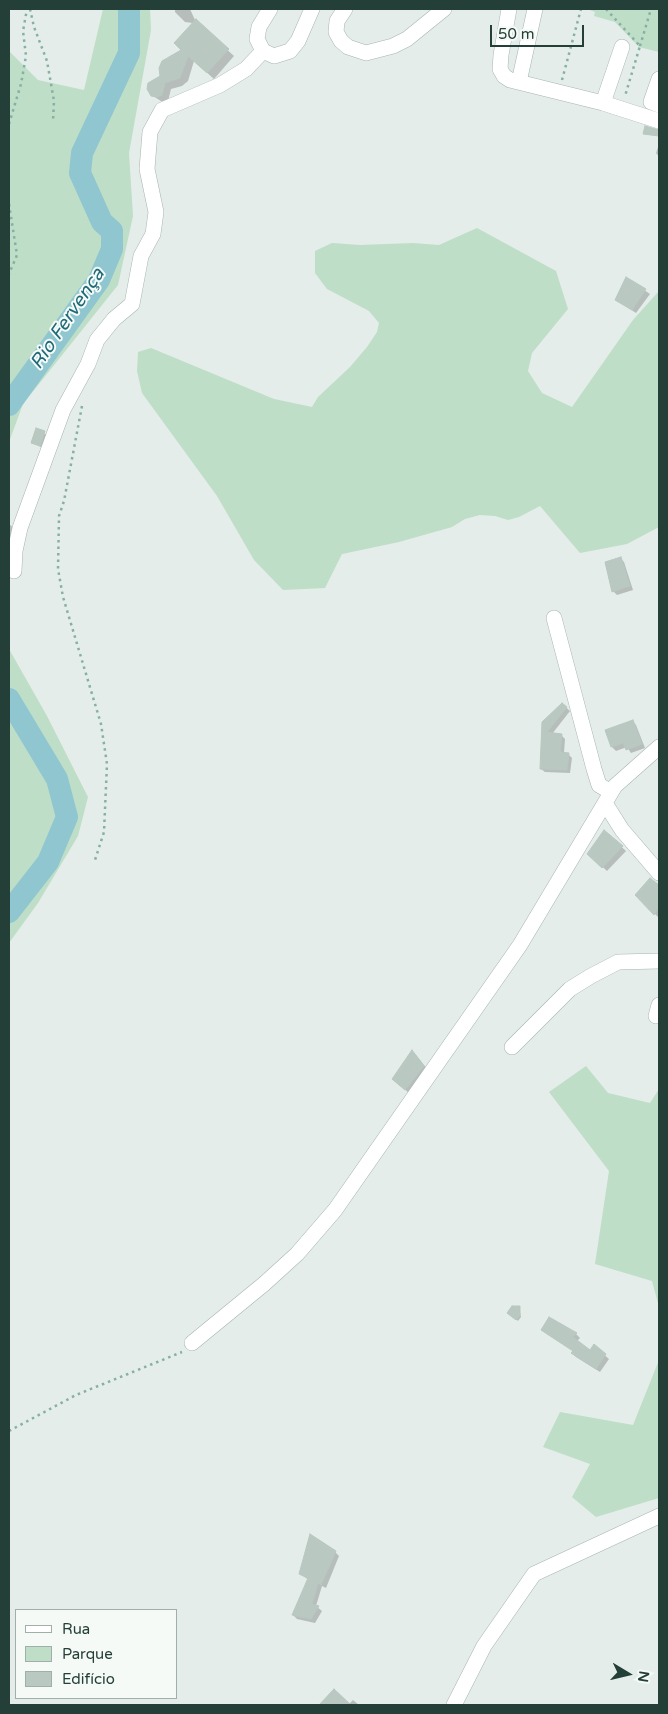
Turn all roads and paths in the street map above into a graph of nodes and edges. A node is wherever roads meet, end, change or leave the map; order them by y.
1 (28, 9) edge
2 (270, 9) edge
3 (312, 9) edge
4 (345, 9) edge
5 (444, 9) edge
6 (510, 9) edge
7 (535, 9) edge
8 (581, 9) edge
9 (651, 9) edge
10 (640, 46) dead end
11 (622, 47) dead end
12 (263, 51) junction
13 (519, 82) junction
14 (559, 92) junction
15 (603, 103) junction
16 (54, 120) dead end
17 (659, 121) edge
18 (9, 124) edge
19 (9, 204) edge
20 (9, 274) edge
21 (84, 397) dead end
22 (14, 571) dead end
23 (554, 618) dead end
24 (659, 747) edge
25 (608, 797) junction
26 (95, 860) dead end
27 (659, 873) edge
28 (659, 961) edge
29 (512, 1047) dead end
30 (192, 1343) joint
31 (9, 1431) edge
32 (659, 1516) edge
33 (454, 1705) edge

1 - 16 path
1 - 18 path
2 - 12 street
3 - 12 street
4 - 5 street
6 - 13 street
7 - 13 street
8 - 14 path
9 - 10 path
11 - 15 street
12 - 22 street
13 - 14 street
14 - 15 street
15 - 17 street
19 - 20 path
21 - 26 path
23 - 25 street
24 - 25 street
25 - 27 street
25 - 30 street
28 - 29 street
30 - 31 path
32 - 33 street

